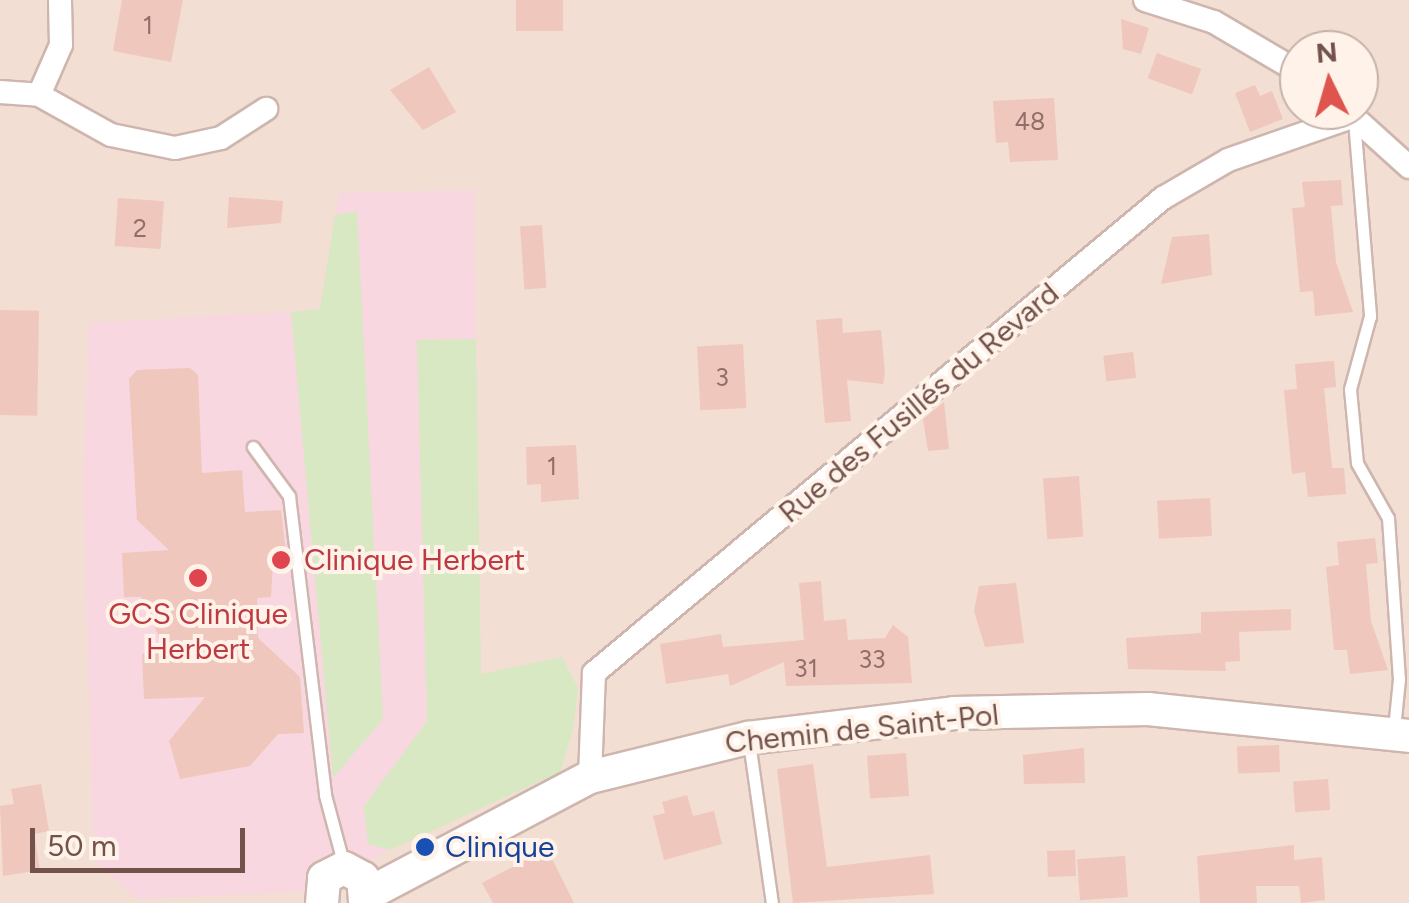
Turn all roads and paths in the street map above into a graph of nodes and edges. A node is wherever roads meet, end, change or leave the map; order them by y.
1 (60, 0) edge
2 (1145, 0) edge
3 (1279, 60) edge
4 (0, 92) edge
5 (39, 95) junction
6 (266, 109) dead end
7 (1306, 130) edge
8 (1352, 130) edge
9 (1369, 130) edge
10 (1409, 166) edge
11 (254, 447) dead end
12 (1401, 734) edge
13 (748, 738) junction
14 (590, 777) junction
15 (361, 885) edge
16 (320, 902) edge
17 (772, 903) edge

1 - 5 street
2 - 3 street
4 - 5 street
5 - 6 street
7 - 14 street, Rue des Fusillés du Revard
8 - 12 lane
9 - 10 street
11 - 15 lane
12 - 13 main road, Chemin de Saint-Pol
13 - 14 main road, Chemin de Saint-Pol
13 - 17 lane
14 - 15 main road, Chemin de Saint-Pol
15 - 16 main road

